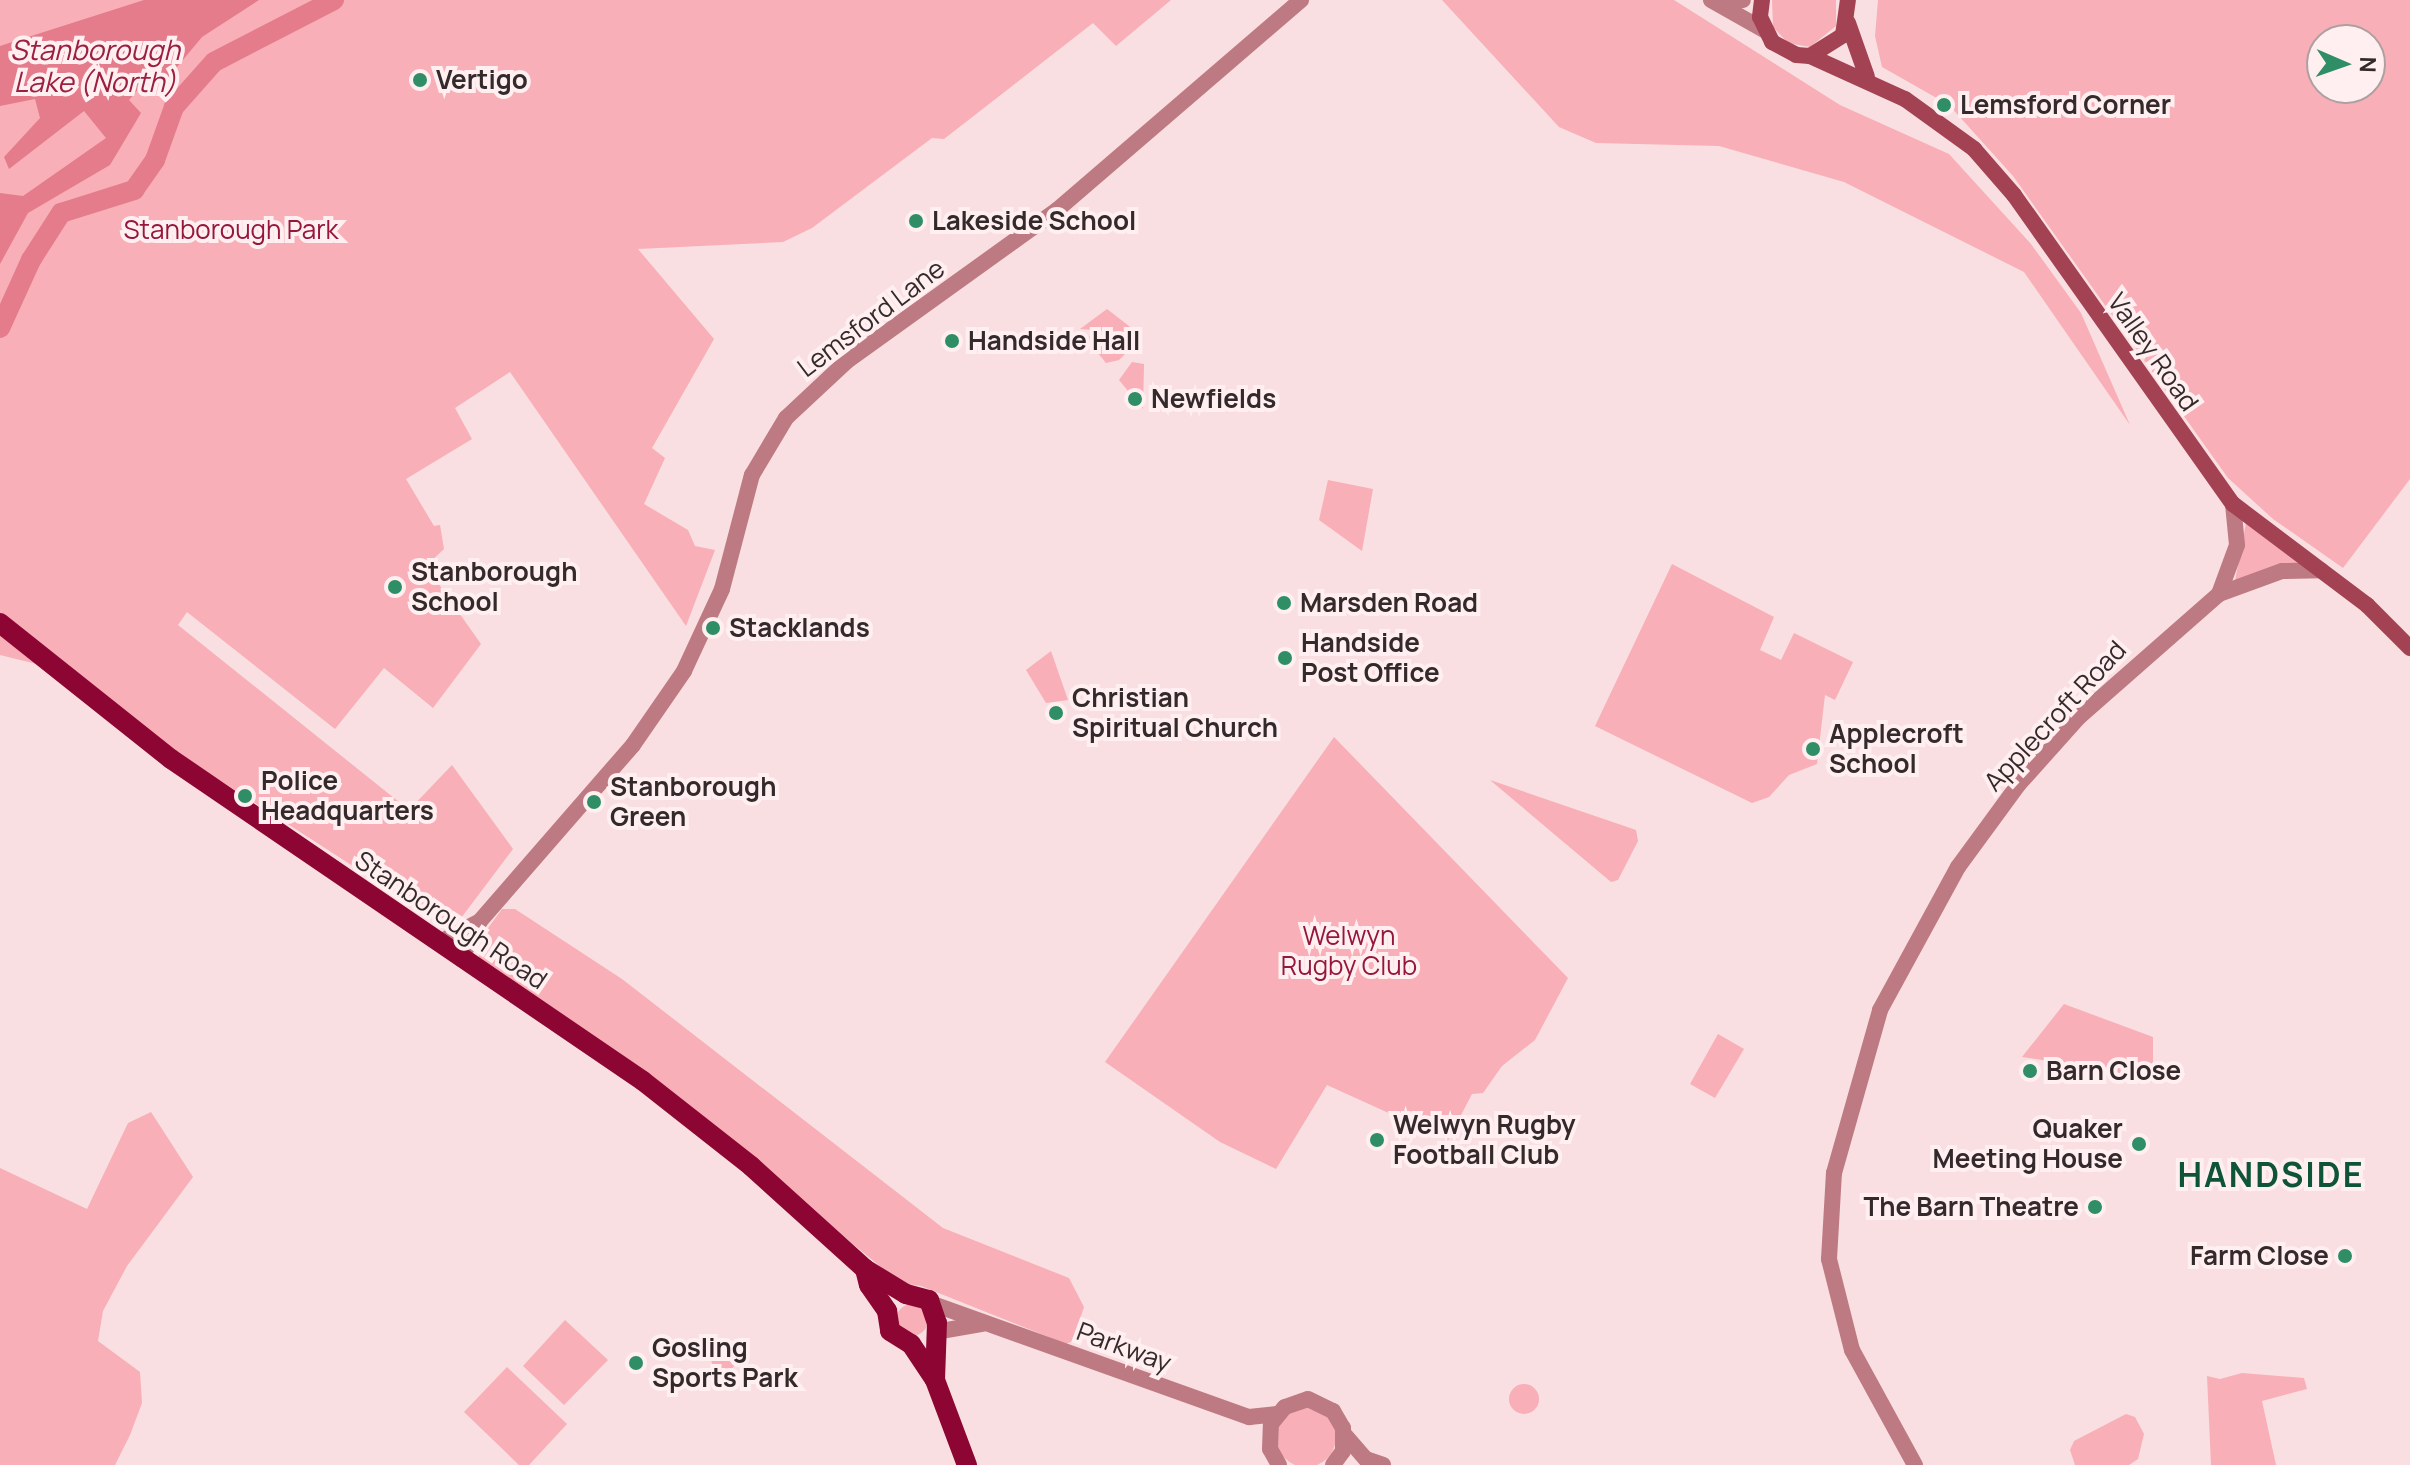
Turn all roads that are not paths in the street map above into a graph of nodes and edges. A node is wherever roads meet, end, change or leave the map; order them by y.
1 (1301, 0) edge
2 (1743, 0) edge
3 (1762, 0) edge
4 (1714, 1) edge
5 (1849, 1) edge
6 (1848, 23) junction
7 (1764, 30) junction
8 (1810, 56) junction
9 (1867, 77) junction
10 (2233, 504) junction
11 (2321, 570) junction
12 (2219, 594) junction
13 (0, 623) edge
14 (2410, 648) edge
15 (480, 921) junction
16 (438, 943) junction
17 (461, 959) junction
18 (865, 1269) junction
19 (906, 1294) junction
20 (933, 1304) junction
21 (887, 1311) junction
22 (982, 1324) junction
23 (935, 1332) junction
24 (911, 1344) junction
25 (935, 1380) junction
26 (1277, 1414) junction
27 (1249, 1417) junction
28 (1344, 1434) junction
29 (1269, 1440) junction
30 (1366, 1459) junction
31 (1334, 1464) edge
32 (967, 1465) edge
33 (1279, 1465) edge
34 (1383, 1465) edge
35 (1915, 1465) edge

1 - 15 street, Lemsford Lane
2 - 4 street
3 - 7 main road
4 - 7 street
5 - 6 main road
6 - 8 main road
6 - 9 main road
7 - 8 main road, Valley Road
8 - 9 main road, Valley Road
9 - 10 main road, Valley Road
10 - 11 main road, Valley Road
10 - 12 street
11 - 12 street
11 - 14 main road, Valley Road
12 - 35 street, Applecroft Road
13 - 16 main road, Stanborough Road
15 - 16 street, Lemsford Lane
15 - 17 street, Lemsford Lane
16 - 17 main road, Stanborough Road
17 - 18 main road, Stanborough Road
18 - 19 main road, Stanborough Road
18 - 21 main road, Stanborough Road
19 - 20 main road, Stanborough Road
19 - 21 main road
20 - 22 street, Parkway
20 - 23 main road, Stanborough Road
21 - 24 main road, Stanborough Road
22 - 23 street, Parkway
22 - 27 street, Parkway
23 - 24 main road
23 - 25 main road, Stanborough Road
24 - 25 main road, Stanborough Road
25 - 32 main road, Stanborough Road
26 - 27 street, Parkway
26 - 28 street, Parkway
26 - 29 street
27 - 29 street, Parkway
28 - 30 street
28 - 31 street
29 - 33 street, Parkway
30 - 31 street
30 - 34 street

